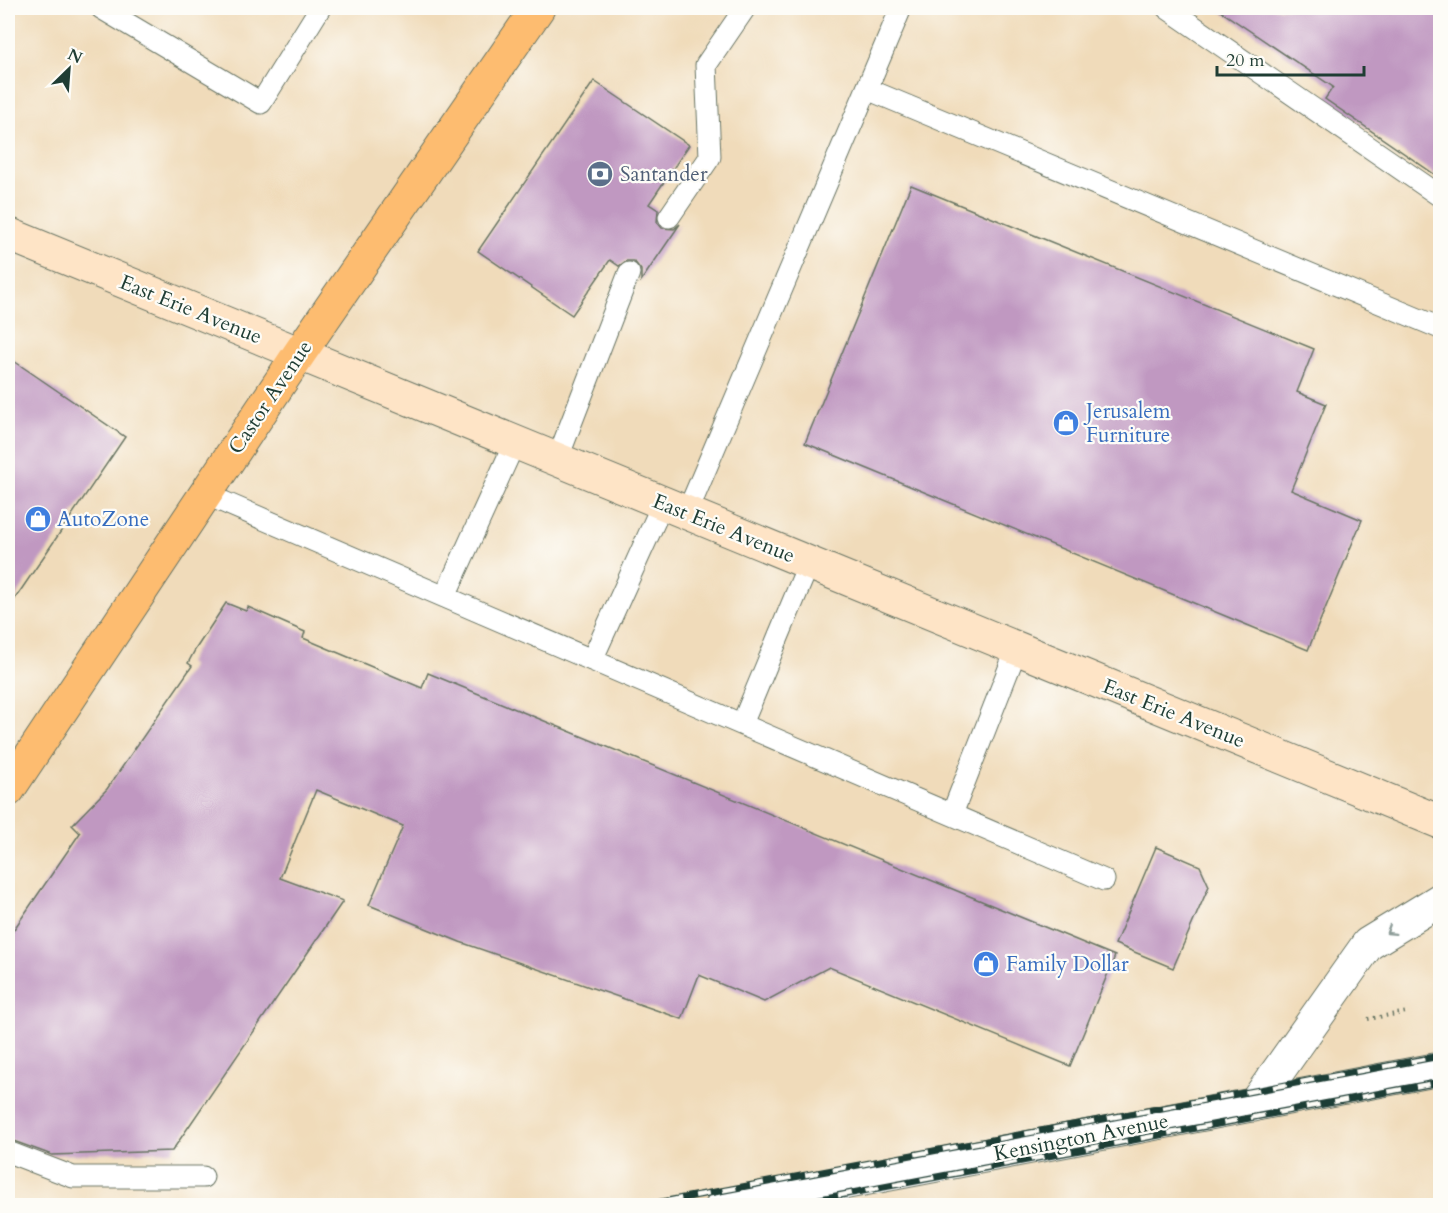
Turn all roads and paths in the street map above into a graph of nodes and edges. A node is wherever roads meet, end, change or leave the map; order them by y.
1 (101, 8) edge
2 (320, 8) edge
3 (538, 8) edge
4 (745, 8) edge
5 (901, 8) edge
6 (1168, 8) edge
7 (867, 89) junction
8 (1440, 196) edge
9 (669, 217) dead end
10 (8, 234) edge
11 (629, 273) dead end
12 (1440, 328) edge
13 (299, 354) junction
14 (514, 442) junction
15 (557, 460) junction
16 (205, 494) junction
17 (675, 508) junction
18 (809, 563) junction
19 (444, 596) junction
20 (1017, 648) junction
21 (592, 660) junction
22 (742, 724) junction
23 (8, 790) edge
24 (952, 814) junction
25 (1440, 822) edge
26 (1104, 880) dead end
27 (1440, 900) edge
28 (1407, 1012) dead end
29 (1359, 1021) dead end
30 (1440, 1069) edge
31 (1254, 1105) junction
32 (8, 1152) edge
33 (203, 1177) dead end
34 (722, 1206) edge

1 - 2 lane
3 - 13 main road, Castor Avenue
4 - 9 lane
5 - 7 lane
6 - 8 lane
7 - 12 lane
7 - 17 lane
10 - 13 main road, East Erie Avenue
11 - 15 lane
13 - 14 main road, East Erie Avenue
13 - 16 main road, Castor Avenue
14 - 15 main road, East Erie Avenue
14 - 19 lane
15 - 17 main road, East Erie Avenue
16 - 19 lane
16 - 23 main road, Castor Avenue
17 - 18 main road, East Erie Avenue
17 - 21 lane
18 - 20 main road, East Erie Avenue
18 - 22 lane
19 - 21 lane
20 - 24 lane
20 - 25 main road, East Erie Avenue
21 - 22 lane
22 - 24 lane
24 - 26 lane
27 -> 31 street
28 - 29 path
30 - 31 street, Kensington Avenue
31 - 34 street, Kensington Avenue
32 - 33 lane

